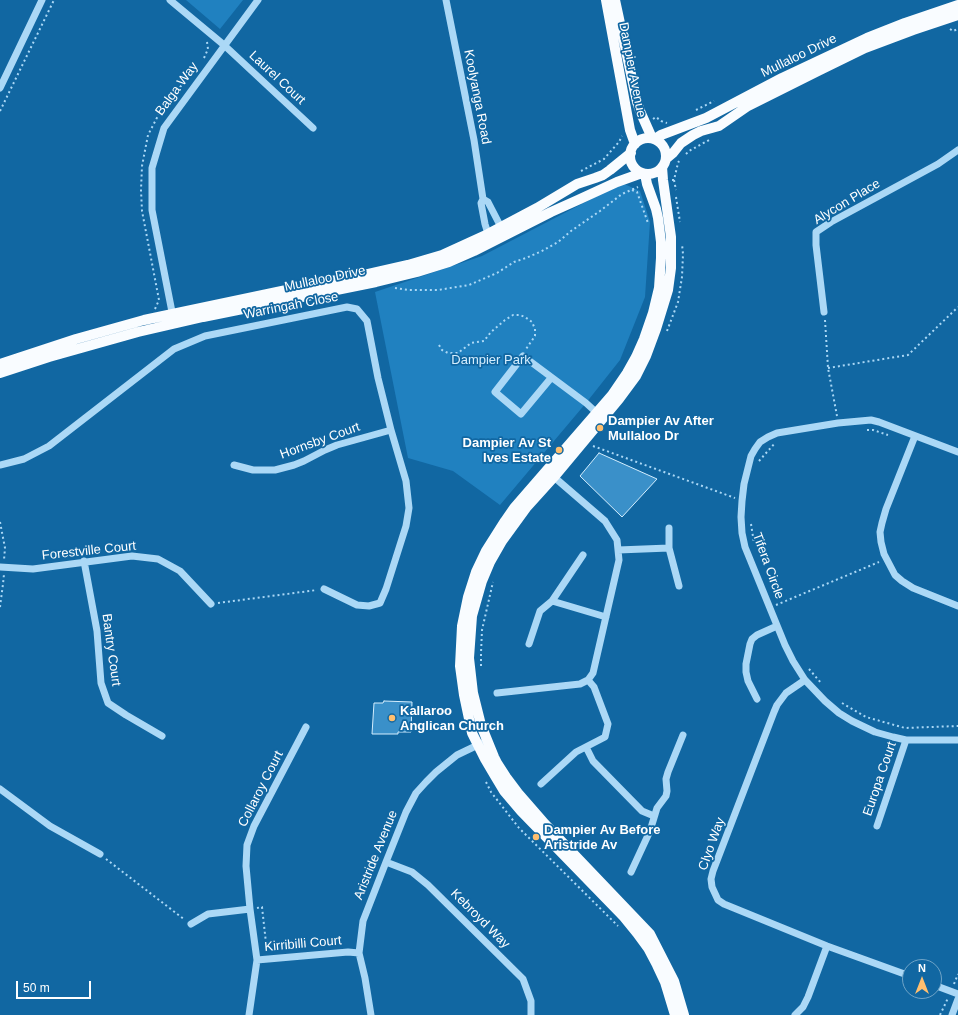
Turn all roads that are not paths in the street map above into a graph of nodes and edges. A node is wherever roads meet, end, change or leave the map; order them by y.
1 (42, 0) edge
2 (170, 0) edge
3 (258, 0) edge
4 (446, 0) edge
5 (606, 0) edge
6 (615, 0) edge
7 (957, 11) edge
8 (224, 45) junction
9 (0, 88) edge
10 (313, 128) dead end
11 (653, 138) junction
12 (632, 149) junction
13 (958, 150) edge
14 (666, 158) junction
15 (662, 167) junction
16 (644, 173) junction
17 (483, 199) junction
18 (503, 231) junction
19 (490, 238) junction
20 (824, 312) road end
21 (172, 315) junction
22 (0, 364) edge
23 (0, 373) edge
24 (551, 378) junction
25 (597, 413) junction
26 (391, 430) junction
27 (915, 436) junction
28 (958, 452) edge
29 (0, 465) edge
30 (234, 466) dead end
31 (554, 476) junction
32 (669, 528) dead end
33 (669, 548) junction
34 (618, 550) junction
35 (583, 555) dead end
36 (84, 562) junction
37 (0, 567) edge
38 (678, 586) dead end
39 (324, 589) road end
40 (552, 601) junction
41 (211, 604) road end
42 (958, 606) edge
43 (606, 617) junction
44 (778, 626) junction
45 (529, 644) dead end
46 (588, 680) junction
47 (805, 680) junction
48 (496, 693) dead end
49 (757, 699) dead end
50 (306, 727) dead end
51 (683, 735) dead end
52 (162, 736) dead end
53 (906, 740) junction
54 (958, 740) edge
55 (482, 743) junction
56 (586, 747) junction
57 (541, 784) dead end
58 (0, 790) edge
59 (654, 816) junction
60 (877, 826) dead end
61 (100, 854) road end
62 (386, 862) junction
63 (631, 872) dead end
64 (250, 909) junction
65 (191, 924) road end
66 (827, 946) junction
67 (358, 953) junction
68 (257, 960) junction
69 (902, 973) edge
70 (942, 988) edge
71 (958, 994) edge
72 (958, 999) edge
73 (249, 1015) edge
74 (371, 1015) edge
75 (531, 1015) edge
76 (675, 1015) edge
77 (684, 1015) edge
78 (795, 1015) edge
79 (952, 1015) edge

1 - 9 street
2 - 8 street, Laurel Court
3 - 8 street, Balga Way
4 - 17 street, Koolyanga Road
5 - 12 main road, Dampier Avenue
6 - 11 main road, Dampier Avenue
7 - 11 main road, Mullaloo Drive
7 - 14 main road, Mullaloo Drive
8 - 10 street, Laurel Court
8 - 21 street, Balga Way
11 - 12 main road
11 - 14 main road
12 - 16 main road
12 - 18 main road, Mullaloo Drive
13 - 20 street, Alycon Place
14 - 15 main road
15 - 16 main road
15 - 31 main road
16 - 18 main road, Mullaloo Drive
16 - 25 main road
17 - 18 street, Koolyanga Road
17 - 19 street, Koolyanga Road
18 - 19 main road, Mullaloo Drive
19 - 21 main road, Mullaloo Drive
21 - 22 main road, Mullaloo Drive
21 - 23 main road, Mullaloo Drive
24 - 24 street
24 - 25 street
25 - 55 main road
26 - 29 street, Warringah Close
26 - 30 street, Hornsby Court
26 - 39 street, Warringah Close
27 - 28 street, Tifera Circle
27 - 42 street
27 - 44 street, Tifera Circle
31 - 34 street
31 - 55 main road
32 - 33 street
33 - 34 street
33 - 38 street
34 - 43 street
35 - 40 street
36 - 37 street, Forestville Court
36 - 41 street, Forestville Court
36 - 52 street, Bantry Court
40 - 43 street
40 - 45 street
43 - 46 street
44 - 47 street, Tifera Circle
44 - 49 street
46 - 48 street
46 - 56 street
47 - 53 street, Tifera Circle
47 - 66 street, Clyo Way
50 - 64 street, Collaroy Court
51 - 59 street
53 - 54 street, Tifera Circle
53 - 60 street, Europa Court
55 - 62 street, Aristride Avenue
55 - 76 main road
55 - 77 main road
56 - 57 street
56 - 59 street
58 - 61 street
59 - 63 street
62 - 67 street, Aristride Avenue
62 - 75 street, Kebroyd Way
64 - 65 street
64 - 68 street, Collaroy Court
66 - 69 street, Clyo Way
66 - 78 street
67 - 68 street, Kirribilli Court
67 - 74 street, Aristride Avenue
68 - 73 street, Kirribilli Court
70 - 71 street
72 - 79 street

